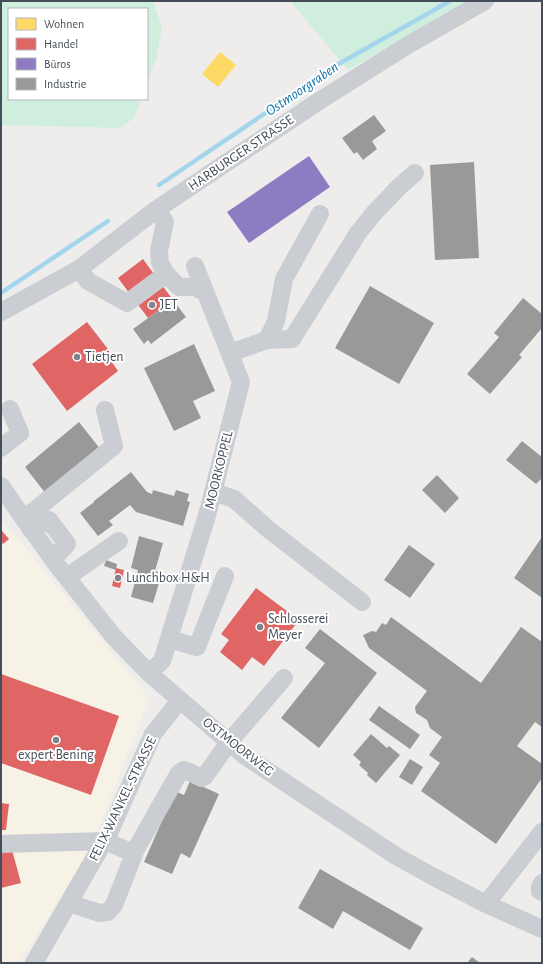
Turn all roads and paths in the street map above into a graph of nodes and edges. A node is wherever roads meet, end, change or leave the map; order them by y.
1 (485, 1) edge
2 (414, 173) dead end
3 (157, 208) junction
4 (320, 214) dead end
5 (195, 266) dead end
6 (79, 269) junction
7 (166, 274) junction
8 (206, 293) junction
9 (1, 312) edge
10 (267, 340) junction
11 (230, 353) junction
12 (10, 409) dead end
13 (105, 410) dead end
14 (1, 448) edge
15 (1, 486) edge
16 (214, 492) junction
17 (28, 524) junction
18 (119, 541) dead end
19 (225, 576) dead end
20 (67, 577) junction
21 (362, 602) dead end
22 (169, 639) junction
23 (149, 672) junction
24 (284, 678) dead end
25 (180, 700) junction
26 (229, 742) junction
27 (542, 832) edge
28 (105, 841) junction
29 (1, 844) edge
30 (136, 850) junction
31 (542, 883) edge
32 (542, 892) edge
33 (69, 903) junction
34 (486, 904) junction
35 (541, 926) edge
36 (34, 963) edge

1 - 3 street, HARBURGER STRASSE
2 - 10 street
3 - 6 street, HARBURGER STRASSE
3 - 7 street
4 - 10 street
5 - 8 street, MOORKOPPEL
6 - 7 street
6 - 9 street, HARBURGER STRASSE
7 - 8 street
8 - 11 street, MOORKOPPEL
10 - 11 street
11 - 16 street, MOORKOPPEL
12 - 14 street
13 - 17 street
15 - 17 street, OSTMOORWEG
16 - 21 street
16 - 22 street, MOORKOPPEL
17 - 20 street, OSTMOORWEG
18 - 20 street
19 - 22 street
20 - 23 street, OSTMOORWEG
22 - 23 street, MOORKOPPEL
23 - 25 street, OSTMOORWEG
24 - 26 street
25 - 26 street, OSTMOORWEG
25 - 28 street, FELIX-WANKEL-STRASSE
26 - 30 street
26 - 34 street, OSTMOORWEG
27 - 34 street
28 - 29 street
28 - 30 street
28 - 33 street, FELIX-WANKEL-STRASSE
30 - 33 street
31 - 32 street
33 - 36 street, FELIX-WANKEL-STRASSE
34 - 35 street, OSTMOORWEG

